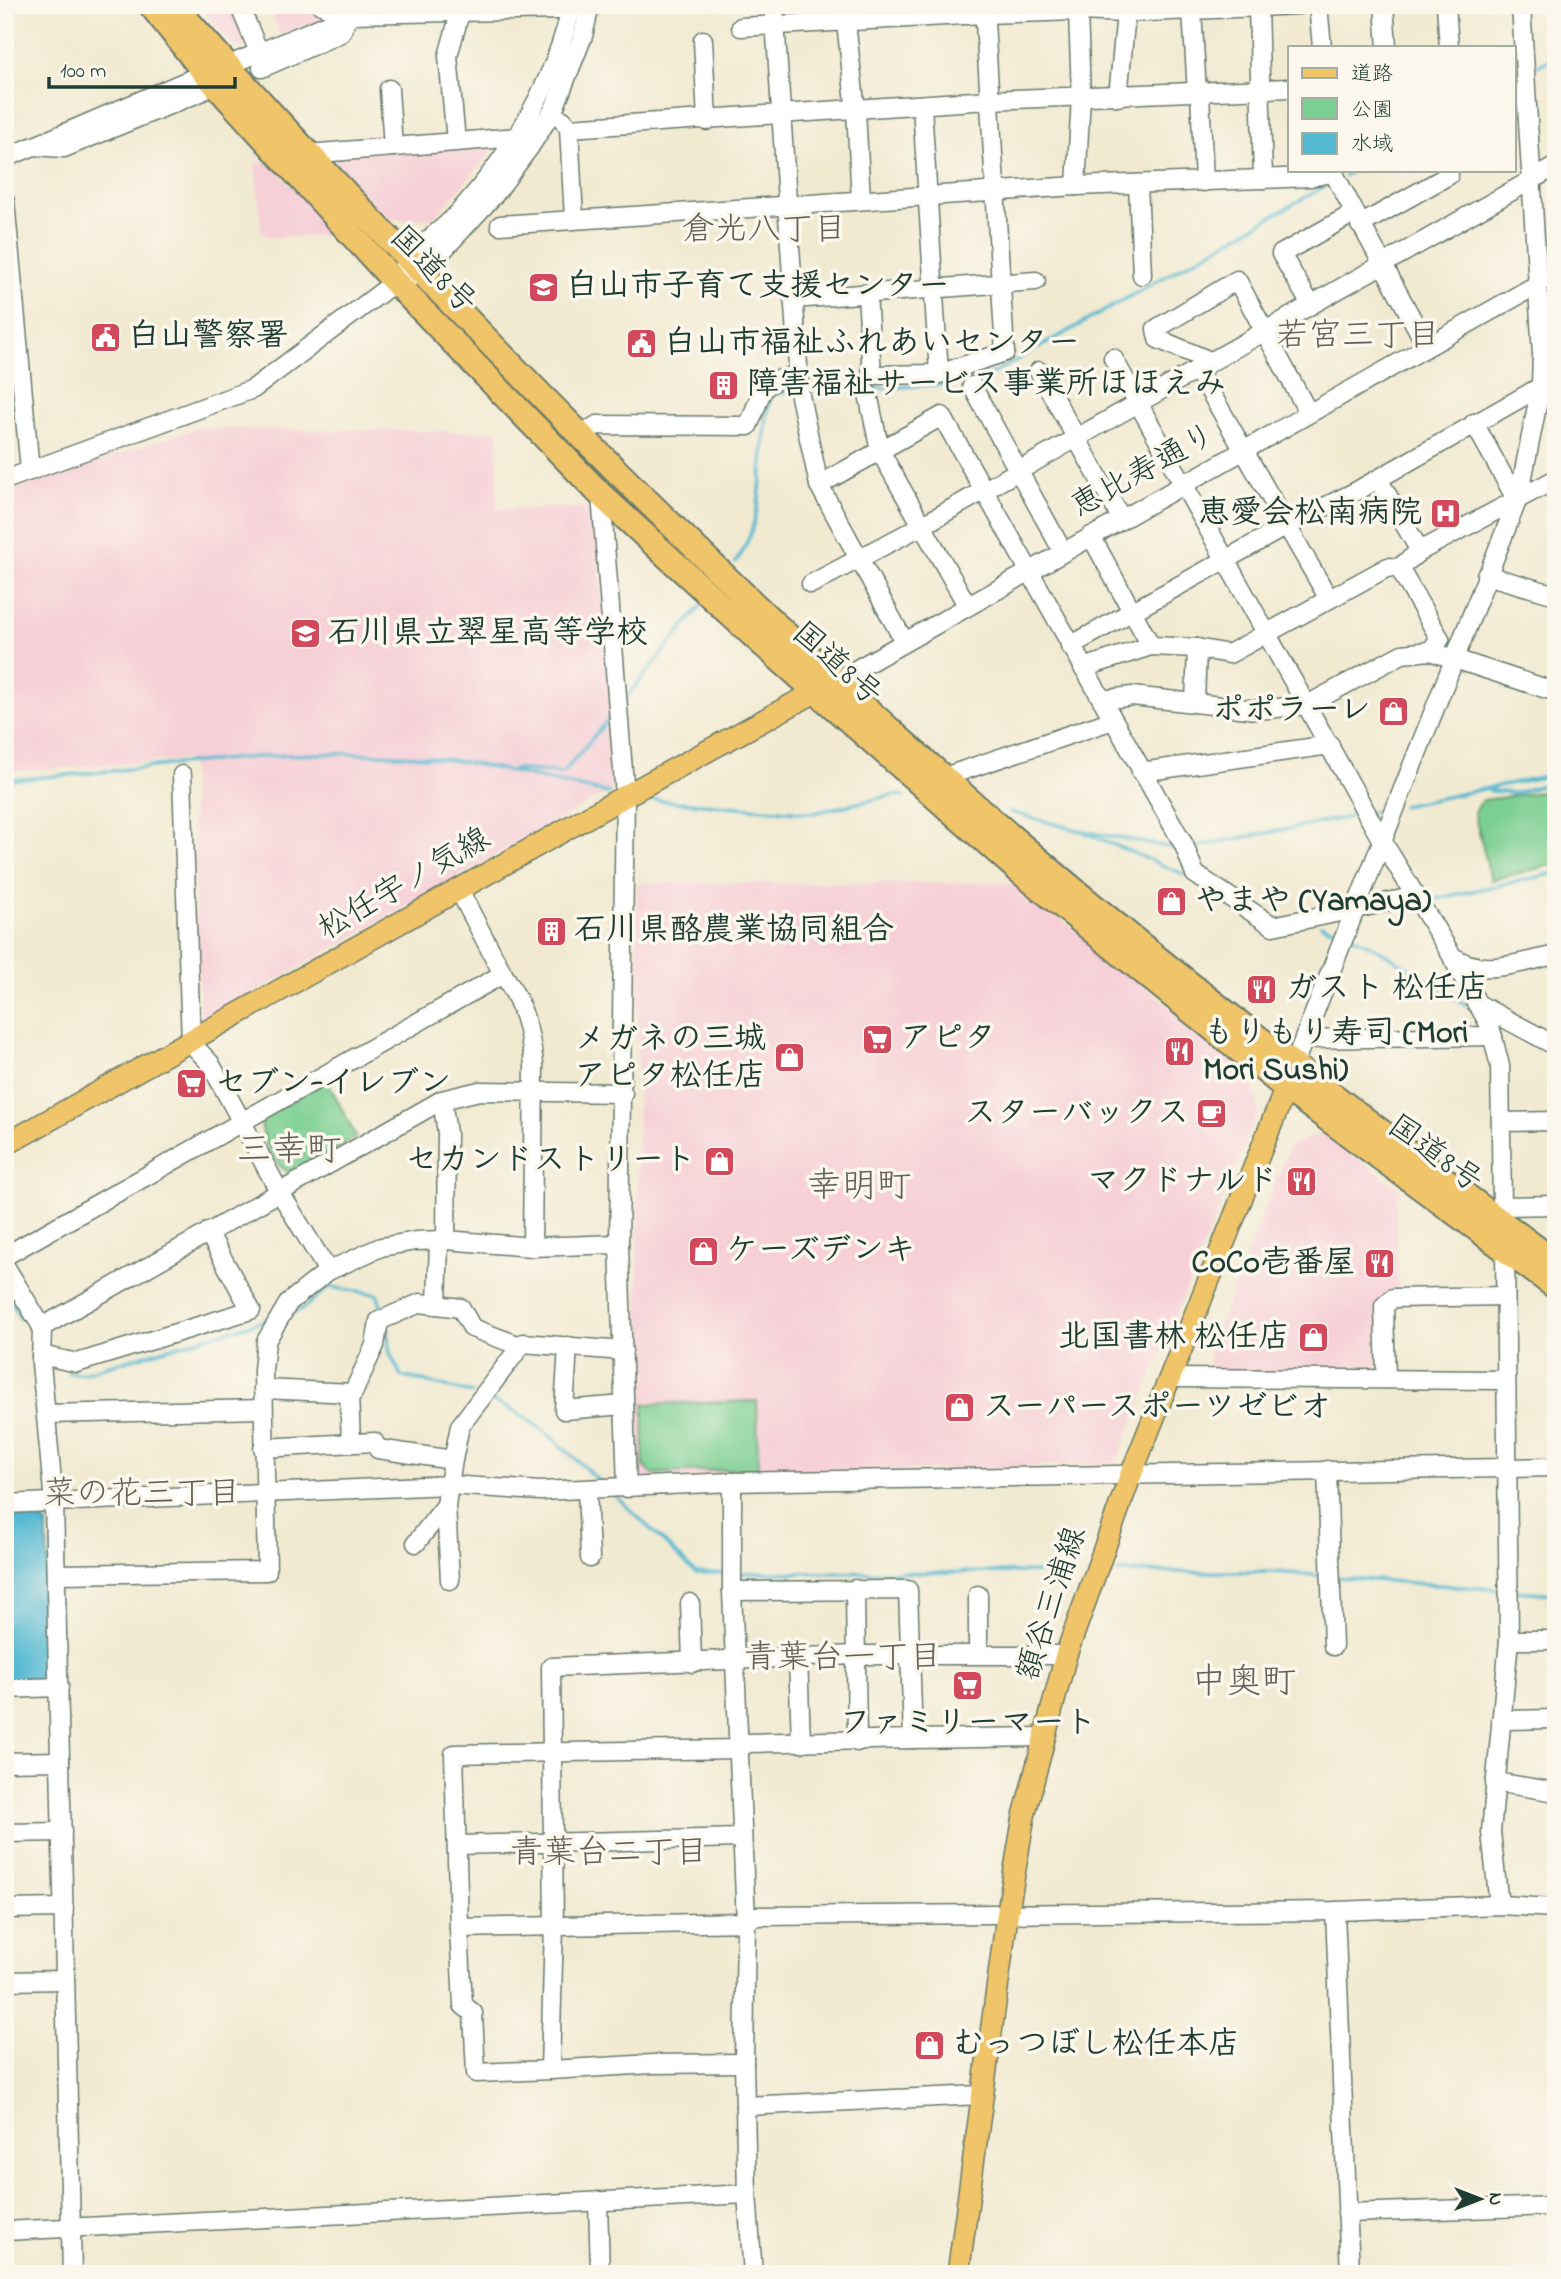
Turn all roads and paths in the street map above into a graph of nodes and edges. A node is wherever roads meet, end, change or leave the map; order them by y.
1 (151, 5) edge
2 (174, 5) edge
3 (239, 5) edge
4 (321, 5) edge
5 (590, 5) edge
6 (774, 5) edge
7 (1299, 5) edge
8 (1318, 5) edge
9 (1384, 5) edge
10 (1446, 5) edge
11 (1521, 5) edge
12 (1224, 7) edge
13 (1258, 7) junction
14 (350, 9) edge
15 (481, 9) edge
16 (984, 9) edge
17 (1156, 9) edge
18 (421, 10) edge
19 (1192, 10) junction
20 (565, 11) edge
21 (1077, 11) junction
22 (460, 13) junction
23 (845, 13) edge
24 (1126, 13) junction
25 (775, 26) junction
26 (741, 27) dead end
27 (703, 40) dead end
28 (1322, 46) edge
29 (1387, 46) edge
30 (1449, 46) edge
31 (261, 60) junction
32 (1519, 73) edge
33 (211, 77) junction
34 (1288, 88) edge
35 (389, 89) dead end
36 (1261, 90) junction
37 (1198, 93) junction
38 (1081, 96) junction
39 (1118, 97) junction
40 (989, 100) junction
41 (922, 106) junction
42 (554, 109) junction
43 (856, 111) junction
44 (780, 115) junction
45 (707, 121) junction
46 (569, 128) junction
47 (518, 136) junction
48 (456, 141) junction
49 (393, 147) junction
50 (307, 154) junction
51 (5, 158) edge
52 (1556, 166) edge
53 (1324, 172) edge
54 (1333, 172) edge
55 (1449, 175) dead end
56 (1264, 179) junction
57 (1530, 181) junction
58 (1204, 182) junction
59 (1138, 184) junction
60 (1076, 187) junction
61 (995, 192) junction
62 (926, 196) junction
63 (861, 200) junction
64 (5, 201) edge
65 (788, 204) junction
66 (574, 219) junction
67 (1357, 219) junction
68 (500, 225) dead end
69 (415, 266) junction
70 (1383, 266) junction
71 (1556, 274) edge
72 (1142, 275) dead end
73 (1036, 281) dead end
74 (395, 282) junction
75 (1001, 284) junction
76 (1539, 284) junction
77 (931, 288) junction
78 (867, 293) junction
79 (793, 299) junction
80 (1311, 305) junction
81 (1264, 330) junction
82 (1426, 345) junction
83 (1113, 358) dead end
84 (1203, 365) junction
85 (1039, 371) dead end
86 (939, 374) junction
87 (1548, 382) edge
88 (799, 385) junction
89 (972, 386) dead end
90 (868, 394) dead end
91 (1139, 401) junction
92 (1308, 412) junction
93 (1474, 423) junction
94 (578, 436) junction
95 (1076, 438) junction
96 (1243, 450) junction
97 (880, 451) junction
98 (30, 471) junction
99 (1018, 471) junction
100 (1378, 478) junction
101 (1556, 479) edge
102 (5, 480) edge
103 (1184, 483) junction
104 (819, 485) junction
105 (984, 490) junction
106 (601, 495) junction
107 (1517, 501) junction
108 (1121, 518) junction
109 (923, 525) junction
110 (1287, 525) junction
111 (1091, 536) junction
112 (1420, 551) junction
113 (1063, 552) junction
114 (1226, 559) junction
115 (858, 560) junction
116 (1399, 568) junction
117 (1029, 572) junction
118 (1486, 575) junction
119 (811, 584) dead end
120 (1556, 595) edge
121 (1329, 599) junction
122 (967, 605) junction
123 (1133, 612) junction
124 (1266, 634) junction
125 (904, 641) junction
126 (1070, 646) junction
127 (1151, 646) junction
128 (1197, 648) junction
129 (1430, 651) junction
130 (1453, 658) junction
131 (1083, 668) junction
132 (826, 687) junction
133 (1556, 692) edge
134 (1102, 700) junction
135 (1195, 703) junction
136 (1307, 705) junction
137 (1113, 720) junction
138 (1330, 745) junction
139 (1141, 772) junction
140 (182, 775) dead end
141 (944, 776) junction
142 (625, 796) junction
143 (1381, 839) junction
144 (459, 890) junction
145 (1417, 896) junction
146 (1358, 908) junction
147 (1556, 955) edge
148 (1452, 956) junction
149 (503, 974) junction
150 (1476, 1003) junction
151 (1493, 1035) junction
152 (1304, 1039) junction
153 (191, 1042) junction
154 (1556, 1045) edge
155 (1294, 1064) junction
156 (1286, 1088) junction
157 (533, 1092) junction
158 (623, 1093) junction
159 (442, 1100) junction
160 (241, 1120) junction
161 (1556, 1121) edge
162 (1501, 1122) junction
163 (5, 1145) edge
164 (279, 1191) junction
165 (1556, 1205) edge
166 (1498, 1212) junction
167 (208, 1232) junction
168 (442, 1240) junction
169 (619, 1244) junction
170 (532, 1247) junction
171 (1505, 1249) junction
172 (5, 1256) edge
173 (1556, 1264) edge
174 (5, 1266) edge
175 (328, 1271) junction
176 (1556, 1287) edge
177 (1505, 1296) junction
178 (438, 1305) junction
179 (42, 1327) junction
180 (520, 1346) junction
181 (568, 1346) junction
182 (622, 1351) junction
183 (41, 1355) junction
184 (1169, 1378) junction
185 (1386, 1379) junction
186 (1505, 1380) junction
187 (263, 1389) junction
188 (349, 1393) junction
189 (624, 1405) junction
190 (263, 1409) junction
191 (46, 1414) junction
192 (351, 1443) junction
193 (263, 1448) junction
194 (453, 1460) junction
195 (1556, 1467) edge
196 (1506, 1468) junction
197 (1327, 1470) junction
198 (1130, 1477) junction
199 (732, 1482) junction
200 (449, 1485) junction
201 (609, 1489) junction
202 (264, 1494) junction
203 (54, 1503) junction
204 (5, 1504) edge
205 (446, 1505) junction
206 (416, 1543) dead end
207 (590, 1558) dead end
208 (57, 1574) junction
209 (450, 1580) dead end
210 (732, 1580) junction
211 (855, 1589) junction
212 (978, 1595) dead end
213 (690, 1603) dead end
214 (1509, 1640) junction
215 (1556, 1640) edge
216 (1333, 1646) dead end
217 (910, 1654) junction
218 (978, 1654) junction
219 (856, 1655) junction
220 (1066, 1655) junction
221 (798, 1657) junction
222 (735, 1662) junction
223 (692, 1663) junction
224 (59, 1687) junction
225 (5, 1689) edge
226 (1556, 1719) edge
227 (1501, 1720) junction
228 (1044, 1737) junction
229 (913, 1740) junction
230 (857, 1742) junction
231 (801, 1743) junction
232 (738, 1749) junction
233 (554, 1752) junction
234 (60, 1761) junction
235 (5, 1762) edge
236 (1495, 1782) junction
237 (1556, 1792) edge
238 (62, 1832) junction
239 (5, 1833) edge
240 (741, 1838) junction
241 (554, 1842) junction
242 (457, 1845) junction
243 (1499, 1905) junction
244 (64, 1908) junction
245 (1556, 1908) edge
246 (5, 1909) edge
247 (1335, 1912) junction
248 (1007, 1916) junction
249 (746, 1922) junction
250 (554, 1926) junction
251 (459, 1928) junction
252 (65, 1980) junction
253 (5, 1981) edge
254 (744, 2063) junction
255 (550, 2070) junction
256 (981, 2095) junction
257 (745, 2106) junction
258 (747, 2194) junction
259 (598, 2200) junction
260 (1556, 2206) edge
261 (1346, 2213) junction
262 (71, 2229) junction
263 (5, 2231) edge
264 (72, 2274) edge
265 (600, 2274) edge
266 (753, 2274) edge
267 (958, 2274) edge
268 (1350, 2274) edge

1 - 33 highway, 国道8号
2 - 33 highway, 国道8号
3 - 31 street
4 - 14 street
5 - 42 street
6 - 25 street
7 - 13 street
8 - 28 street
9 - 29 street
10 - 30 street
11 - 32 street
12 - 13 street
12 - 19 street
13 - 36 street
14 - 18 street
14 - 31 street
15 - 20 street
15 - 22 street
16 - 21 street
16 - 23 street
16 - 40 street
17 - 19 street
17 - 24 street
18 - 22 street
19 - 37 street
20 - 47 street
21 - 24 street
21 - 38 street
22 - 48 street
23 - 25 street
23 - 43 street
24 - 39 street
25 - 26 street
25 - 44 street
27 - 45 street
31 - 33 street
32 - 57 street
33 - 50 highway, 国道8号
33 - 51 street
33 - 74 highway, 国道8号
34 - 36 street
35 - 49 street
36 - 37 street
36 - 56 street
37 - 39 street
37 - 58 street
38 - 39 street
38 - 40 street
38 - 60 street
40 - 41 street
40 - 61 street
41 - 43 street
41 - 62 street
42 - 46 street
42 - 69 street
43 - 44 street
43 - 63 street
44 - 45 street
44 - 65 street
45 - 46 street
46 - 66 street
47 - 48 street
47 - 69 street
48 - 49 street
49 - 50 street
50 - 69 highway, 国道8号
52 - 57 street
53 - 56 street
54 - 67 street
55 - 67 street
56 - 58 street
57 - 70 street
57 - 76 street
58 - 59 street
59 - 60 street
59 - 72 street
60 - 61 street
61 - 62 street
61 - 75 street
62 - 63 street
62 - 77 street
63 - 65 street
64 - 98 street
65 - 66 street
65 - 79 street
66 - 68 street
67 - 70 street
67 - 80 street
69 - 74 street
69 - 94 highway, 国道8号
70 - 80 street
70 - 82 street
71 - 76 street, 恵比寿通り
73 - 75 street
74 - 98 street
74 - 106 highway, 国道8号
75 - 77 street
75 - 86 street
76 - 82 street, 恵比寿通り
76 - 87 street
77 - 78 street
77 - 86 street
78 - 79 street
78 - 86 street
79 - 88 street
80 - 81 street
81 - 84 street
81 - 84 street
81 - 92 street
82 - 92 street, 恵比寿通り
83 - 91 street
84 - 91 street
84 - 96 street
85 - 95 street
87 - 93 street
87 - 107 street
88 - 94 street
88 - 104 street
89 - 99 street
90 - 97 street
91 - 95 street
91 - 103 street
92 - 96 street, 恵比寿通り
93 - 100 street
93 - 107 street
94 - 132 highway, 国道8号
95 - 99 street
95 - 108 street
96 - 103 street, 恵比寿通り
96 - 110 street
97 - 104 street
97 - 105 street
97 - 109 street
98 - 102 street
99 - 105 street
99 - 113 street
100 - 110 street
100 - 112 street
101 - 107 street
103 - 108 street, 恵比寿通り
103 - 114 street
104 - 115 street
105 - 109 street
105 - 117 street
106 - 132 highway, 国道8号
106 - 142 street
107 - 112 street
107 - 118 street
108 - 111 street, 恵比寿通り
109 - 115 street
109 - 122 street
110 - 114 street
110 - 121 street
111 - 113 street, 恵比寿通り
111 - 123 street
112 - 116 street
113 - 117 street, 恵比寿通り
114 - 123 street
114 - 124 street
115 - 119 street
115 - 125 street
116 - 121 street
116 - 129 street
117 - 122 street, 恵比寿通り
117 - 126 street
118 - 120 street
118 - 130 street
121 - 124 street
122 - 125 street, 恵比寿通り
123 - 126 street
123 - 127 street
124 - 128 street
124 - 136 street
125 - 132 street, 恵比寿通り
126 - 131 street
127 - 128 street
127 - 131 street
128 - 135 street
129 - 130 street
129 - 136 street
130 - 133 street
130 - 143 street
131 - 134 street
132 - 141 highway, 国道8号
132 - 142 main road, 松任宇ノ気線
132 - 156 highway, 国道8号
134 - 135 street
134 - 137 street
135 - 136 street
136 - 138 street
137 - 139 street
137 - 141 street
138 - 139 street
138 - 143 street
139 - 146 street
140 - 153 street
141 - 155 highway, 国道8号
142 - 144 main road, 松任宇ノ気線
142 - 158 street
143 - 145 street
143 - 146 street
144 - 149 street
144 - 153 main road, 松任宇ノ気線
145 - 146 street
145 - 148 street
146 - 152 street
147 - 148 street
148 - 150 street
149 - 157 street
149 - 160 street
150 - 151 street
150 - 154 street
151 - 152 street
151 - 162 street
152 - 155 street
153 - 160 street
153 - 163 main road, 松任宇ノ気線
155 - 156 main road, 額谷三浦線
155 - 166 highway, 国道8号
156 - 171 highway, 国道8号
156 - 184 main road, 額谷三浦線
157 - 158 street
157 - 159 street
157 - 170 street
158 - 169 street
159 - 164 street
159 - 168 street
160 - 164 street
160 - 172 street
161 - 162 street
162 - 166 street
164 - 167 street
164 - 175 street
165 - 166 street
166 - 173 highway, 国道8号
167 - 179 street
167 - 183 street
168 - 170 street
168 - 175 street
168 - 178 street
169 - 170 street
169 - 182 street
171 - 176 highway, 国道8号
171 - 177 street
174 - 179 street
175 - 187 street
177 - 185 street
177 - 186 street
178 - 180 street
178 - 188 street
179 - 183 street
180 - 181 street
180 - 194 street
181 - 182 street
181 - 189 street
182 - 189 street
183 - 191 street
184 - 185 street
184 - 198 main road, 額谷三浦線
185 - 186 street
186 - 196 street
187 - 188 street
187 - 190 street
188 - 192 street
189 - 201 street
190 - 191 street
190 - 193 street
191 - 203 street
192 - 193 street
192 - 194 street
193 - 202 street
194 - 200 street
195 - 196 street
196 - 197 street
196 - 214 street
197 - 198 street
197 - 216 street
198 - 199 street
198 - 220 main road, 額谷三浦線
199 - 201 street
199 - 210 street
200 - 201 street
200 - 202 street
200 - 205 street
201 - 207 street
202 - 203 street
202 - 208 street
203 - 204 street
203 - 208 street
205 - 206 street
205 - 209 street
208 - 224 street
210 - 211 street
210 - 222 street
211 - 217 street
211 - 219 street
212 - 218 street
213 - 223 street
214 - 215 street
214 - 227 street
217 - 218 street
217 - 219 street
217 - 229 street
218 - 220 street
219 - 221 street
219 - 230 street
220 - 228 main road, 額谷三浦線
221 - 222 street
221 - 231 street
222 - 223 street
222 - 232 street
223 - 233 street
224 - 225 street
224 - 234 street
226 - 227 street
227 - 236 street
228 - 229 street
228 - 248 main road, 額谷三浦線
229 - 230 street
230 - 231 street
231 - 232 street
232 - 233 street
232 - 240 street
233 - 241 street
233 - 242 street
234 - 235 street
234 - 238 street
236 - 237 street
236 - 243 street
238 - 239 street
238 - 244 street
240 - 241 street
240 - 249 street
241 - 242 street
241 - 250 street
242 - 251 street
243 - 245 street
243 - 247 street
244 - 246 street
244 - 252 street
247 - 248 street
247 - 261 street
248 - 249 street
248 - 256 main road, 額谷三浦線
249 - 250 street
249 - 254 street
250 - 251 street
250 - 255 street
251 - 255 street
252 - 253 street
252 - 262 street
254 - 255 street
254 - 257 street
256 - 257 street
256 - 267 main road, 額谷三浦線
257 - 258 street
258 - 259 street
258 - 266 street
259 - 262 street
259 - 265 street
260 - 261 street
261 - 268 street
262 - 263 street
262 - 264 street

